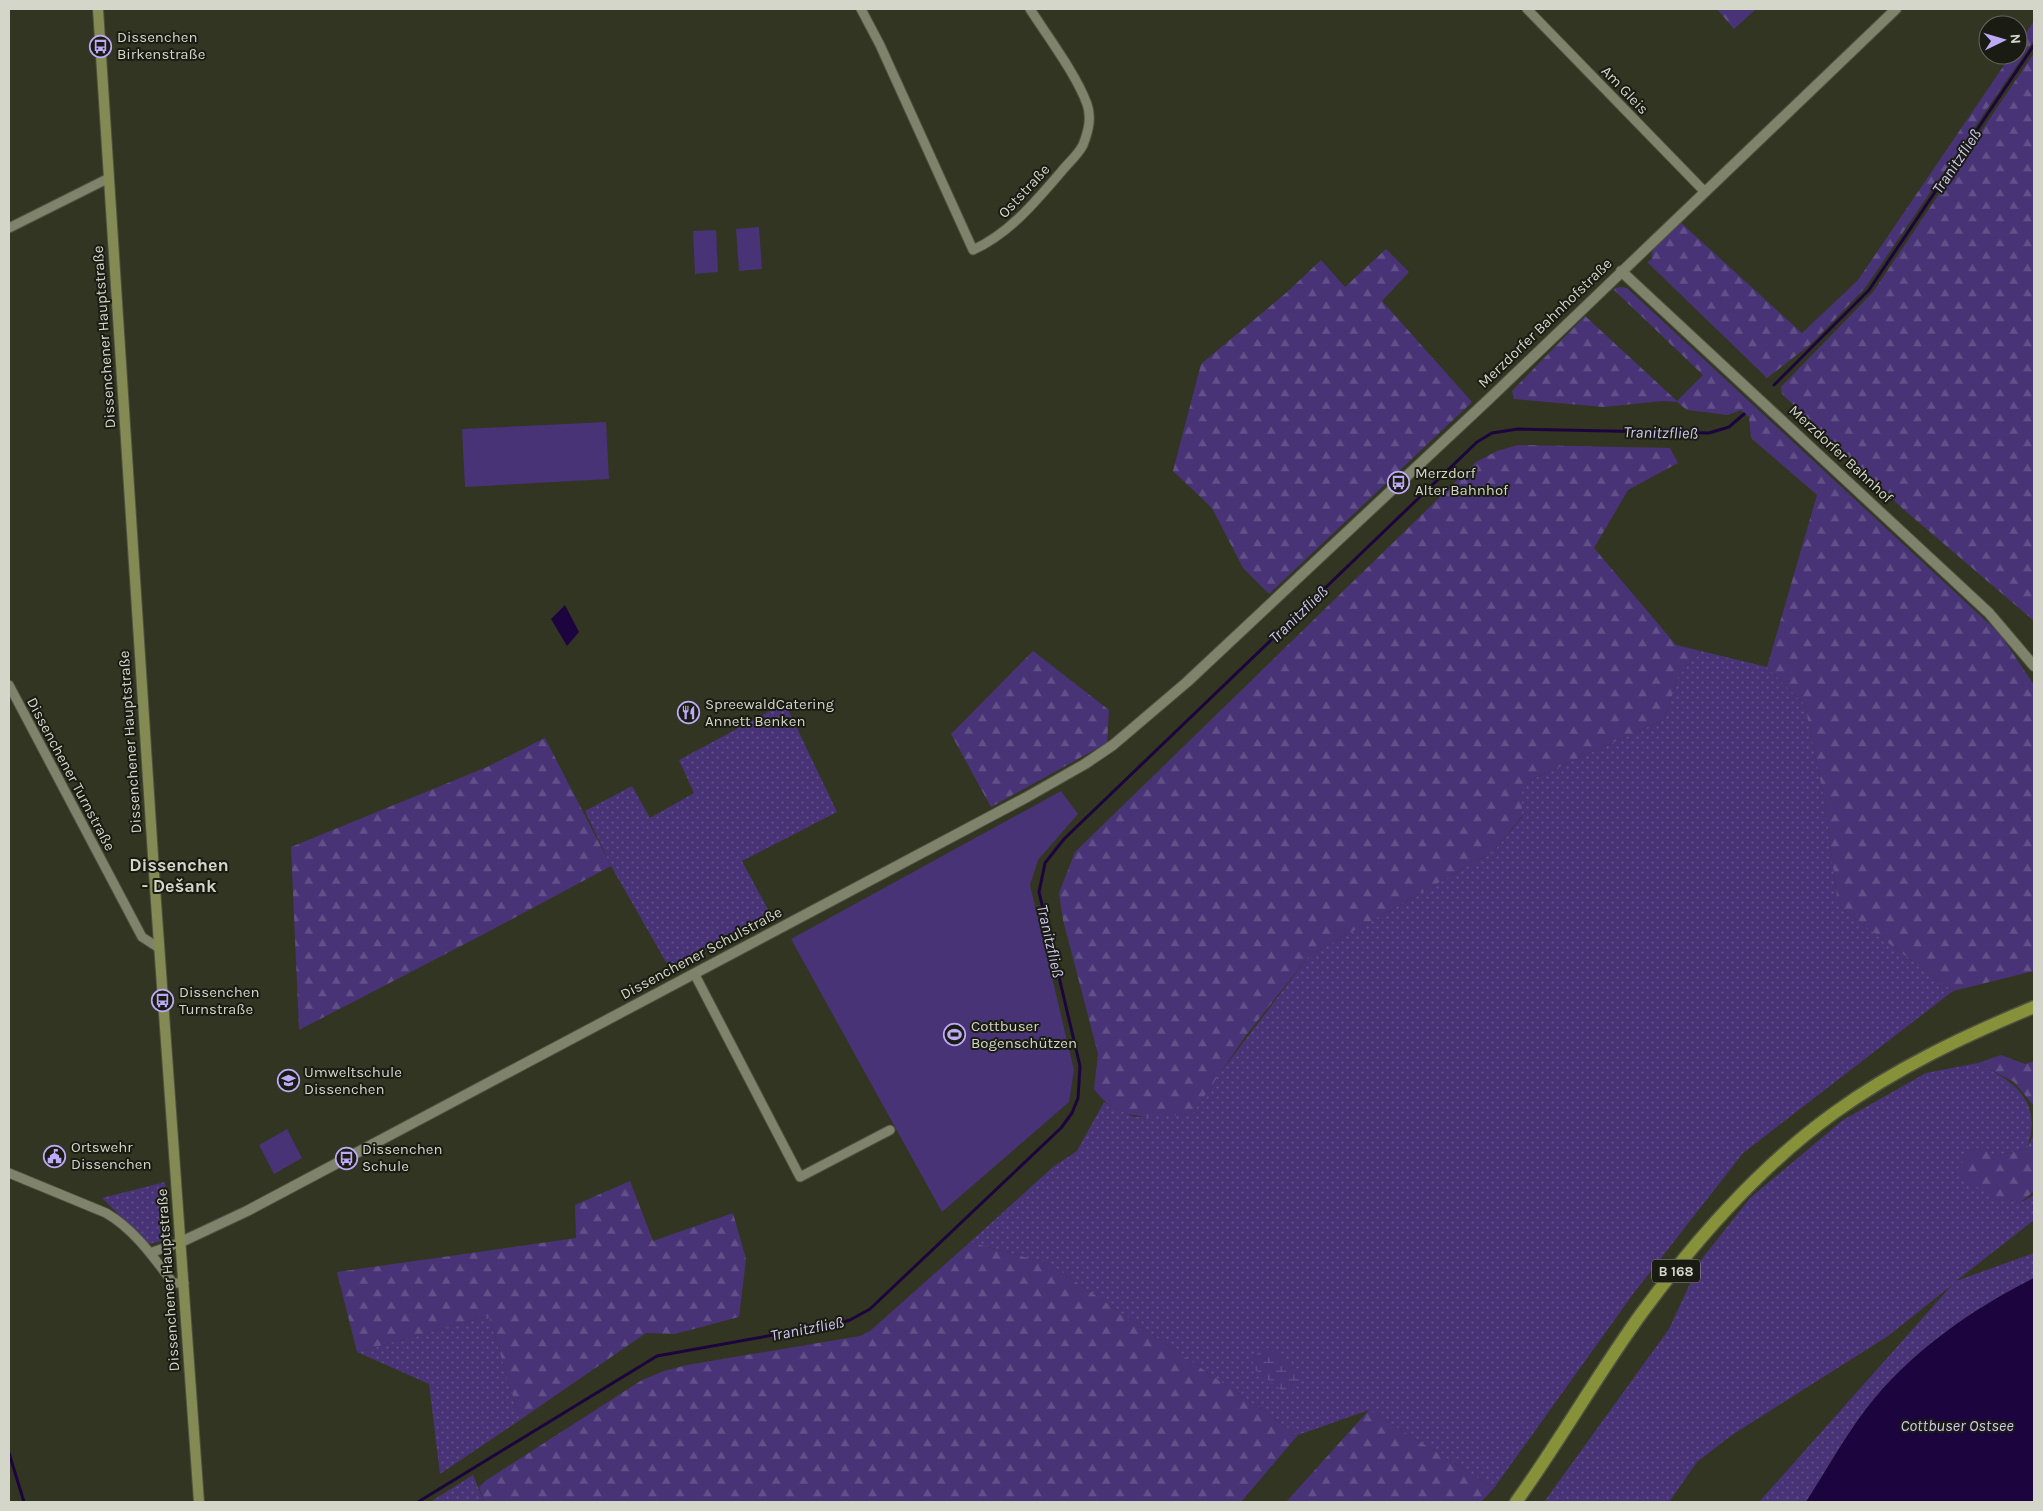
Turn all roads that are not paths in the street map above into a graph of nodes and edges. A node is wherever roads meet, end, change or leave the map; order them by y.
1 (98, 9) edge
2 (861, 9) edge
3 (1030, 9) edge
4 (1526, 9) edge
5 (1896, 9) edge
6 (109, 178) junction
7 (1704, 190) junction
8 (9, 228) edge
9 (1621, 271) junction
10 (1213, 657) joint
11 (2034, 666) edge
12 (9, 685) edge
13 (159, 948) junction
14 (694, 975) junction
15 (2034, 1007) edge
16 (890, 1130) dead end
17 (9, 1173) edge
18 (181, 1242) junction
19 (150, 1252) junction
20 (184, 1283) junction
21 (199, 1502) edge
22 (1516, 1502) edge

1 - 6 main road, Dissenchener Hauptstraße
2 - 3 street, Oststraße
4 - 7 street, Am Gleis
5 - 7 street, Merzdorfer Bahnhofstraße
6 - 8 street
6 - 13 main road, Dissenchener Hauptstraße
7 - 9 street, Merzdorfer Bahnhofstraße
9 - 10 street, Merzdorfer Bahnhofstraße
9 - 11 street, Merzdorfer Bahnhof
10 - 14 street, Dissenchener Schulstraße
12 - 13 street, Dissenchener Turnstraße
13 - 18 main road, Dissenchener Hauptstraße
14 - 16 street
14 - 18 street, Dissenchener Schulstraße
15 - 22 main road, B 168
17 - 19 street
18 - 19 street
18 - 20 main road, Dissenchener Hauptstraße
19 - 20 street
20 - 21 main road, Dissenchener Hauptstraße

